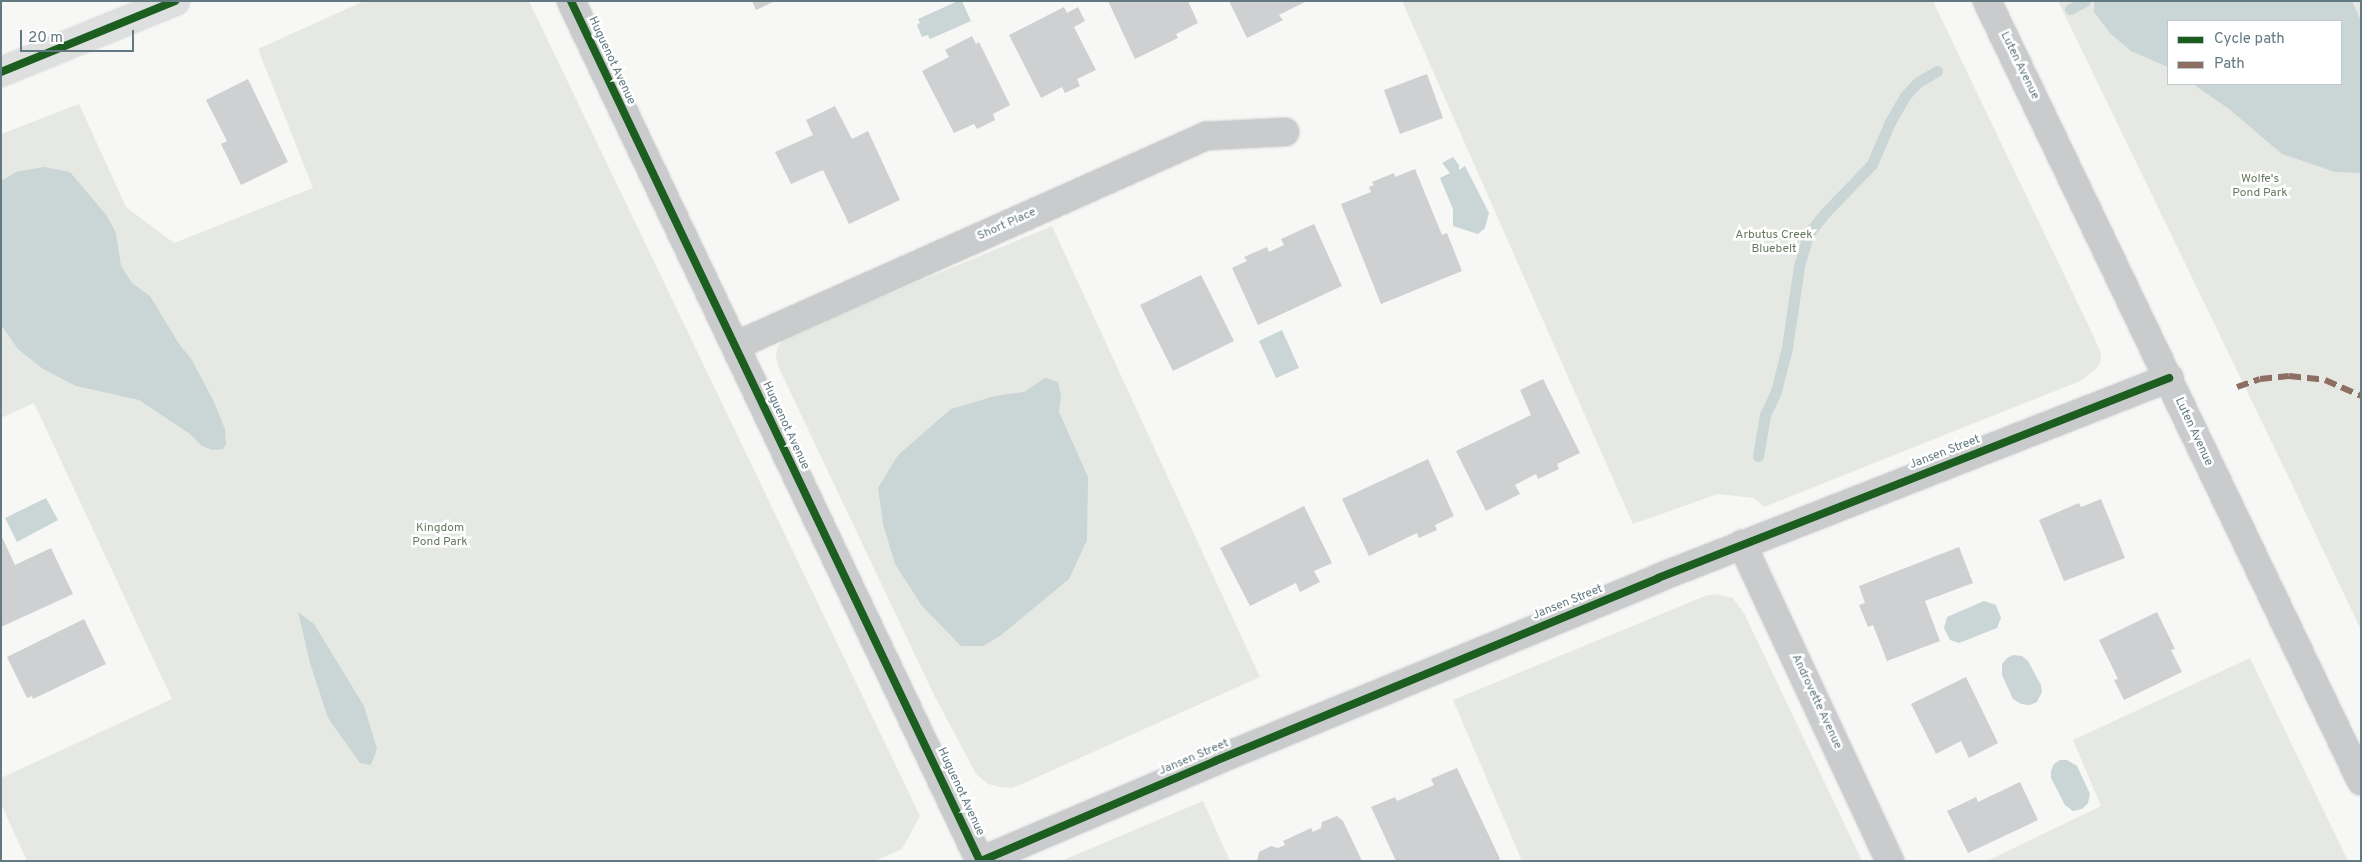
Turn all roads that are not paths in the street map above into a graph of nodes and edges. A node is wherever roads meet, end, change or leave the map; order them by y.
1 (175, 1) edge
2 (570, 1) edge
3 (1987, 1) edge
4 (1, 72) edge
5 (1285, 132) dead end
6 (735, 346) junction
7 (2169, 378) junction
8 (1742, 544) junction
9 (2361, 781) edge
10 (980, 861) edge
11 (1890, 861) edge

1 - 4 main road
2 - 6 street, Huguenot Avenue
3 - 7 street, Luten Avenue
5 - 6 street, Short Place
6 - 10 street, Huguenot Avenue
7 - 8 street, Jansen Street
7 - 9 street, Luten Avenue
8 - 10 street, Jansen Street
8 - 11 street, Androvette Avenue

